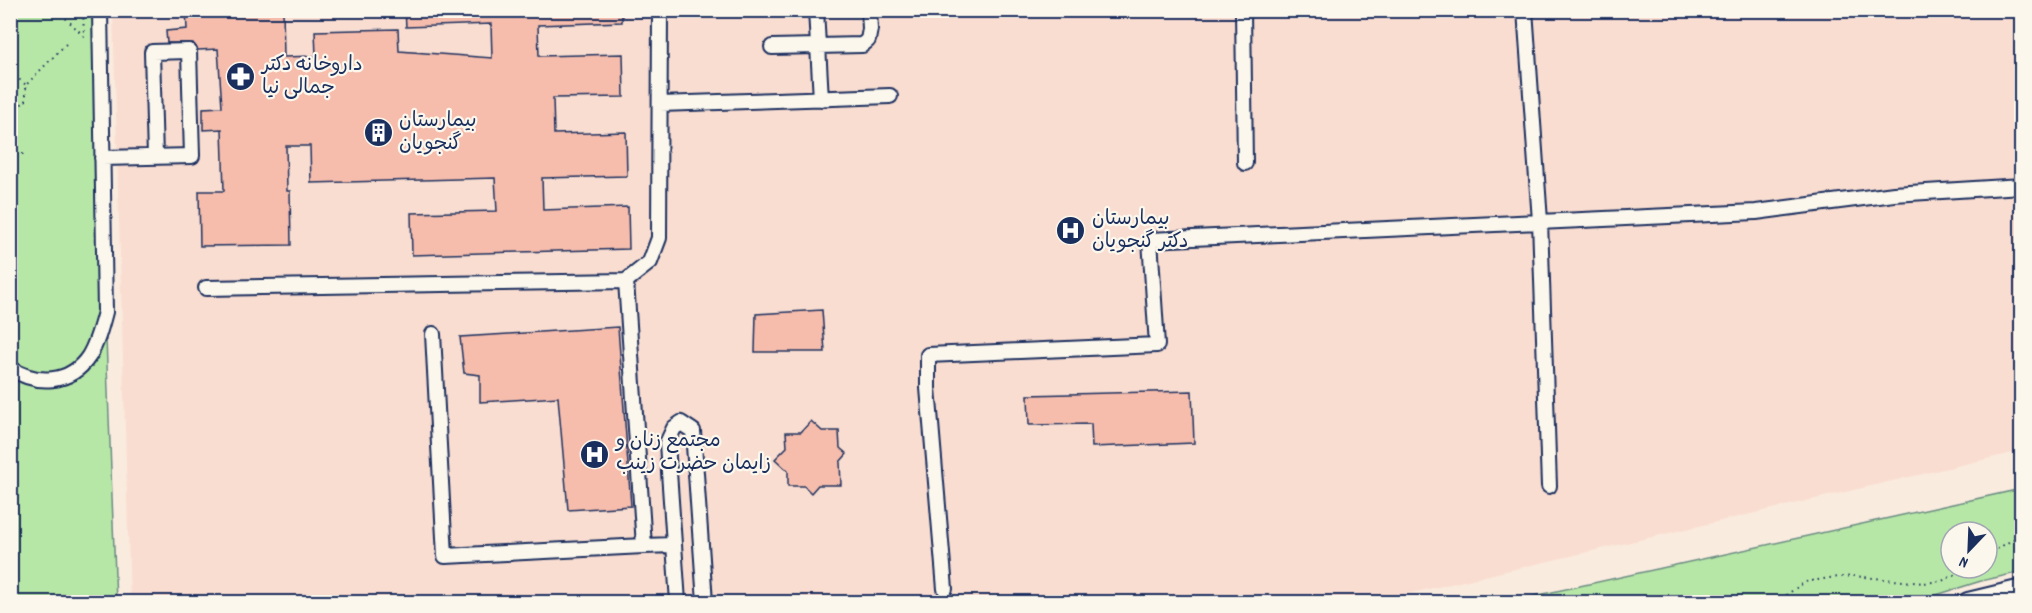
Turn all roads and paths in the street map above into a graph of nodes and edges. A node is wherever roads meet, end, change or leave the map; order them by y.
1 (57, 10) edge
2 (83, 10) edge
3 (100, 10) edge
4 (660, 10) edge
5 (816, 10) edge
6 (869, 10) edge
7 (1243, 10) edge
8 (1525, 10) edge
9 (66, 44) dead end
10 (772, 47) dead end
11 (818, 47) junction
12 (10, 72) edge
13 (26, 85) junction
14 (890, 96) dead end
15 (821, 99) junction
16 (660, 104) junction
17 (10, 106) edge
18 (10, 154) edge
19 (28, 154) dead end
20 (155, 157) junction
21 (102, 158) junction
22 (1245, 163) dead end
23 (2022, 186) edge
24 (1540, 221) junction
25 (626, 281) junction
26 (207, 288) dead end
27 (433, 334) dead end
28 (10, 368) edge
29 (1549, 486) dead end
30 (2022, 534) edge
31 (673, 545) junction
32 (644, 546) junction
33 (1999, 548) edge
34 (1944, 580) edge
35 (945, 589) dead end
36 (2022, 589) edge
37 (678, 603) edge
38 (705, 603) edge
39 (1776, 603) edge
40 (1968, 603) edge

1 - 2 path
3 - 21 street
4 - 16 street
5 - 11 street
6 - 11 street
7 - 22 street
8 - 24 street
9 - 13 path
10 - 11 street
11 - 15 street
12 - 13 path
13 - 17 path
14 - 15 street
15 - 16 street
16 - 25 street
18 - 19 path
20 - 20 street
20 - 21 street
21 - 28 street
23 - 24 street
24 - 29 street
24 - 35 street
25 - 26 street
25 - 32 street
27 - 32 street
30 - 33 path
31 - 32 street
31 - 37 street
31 - 38 street
34 - 39 path
36 - 40 main road

